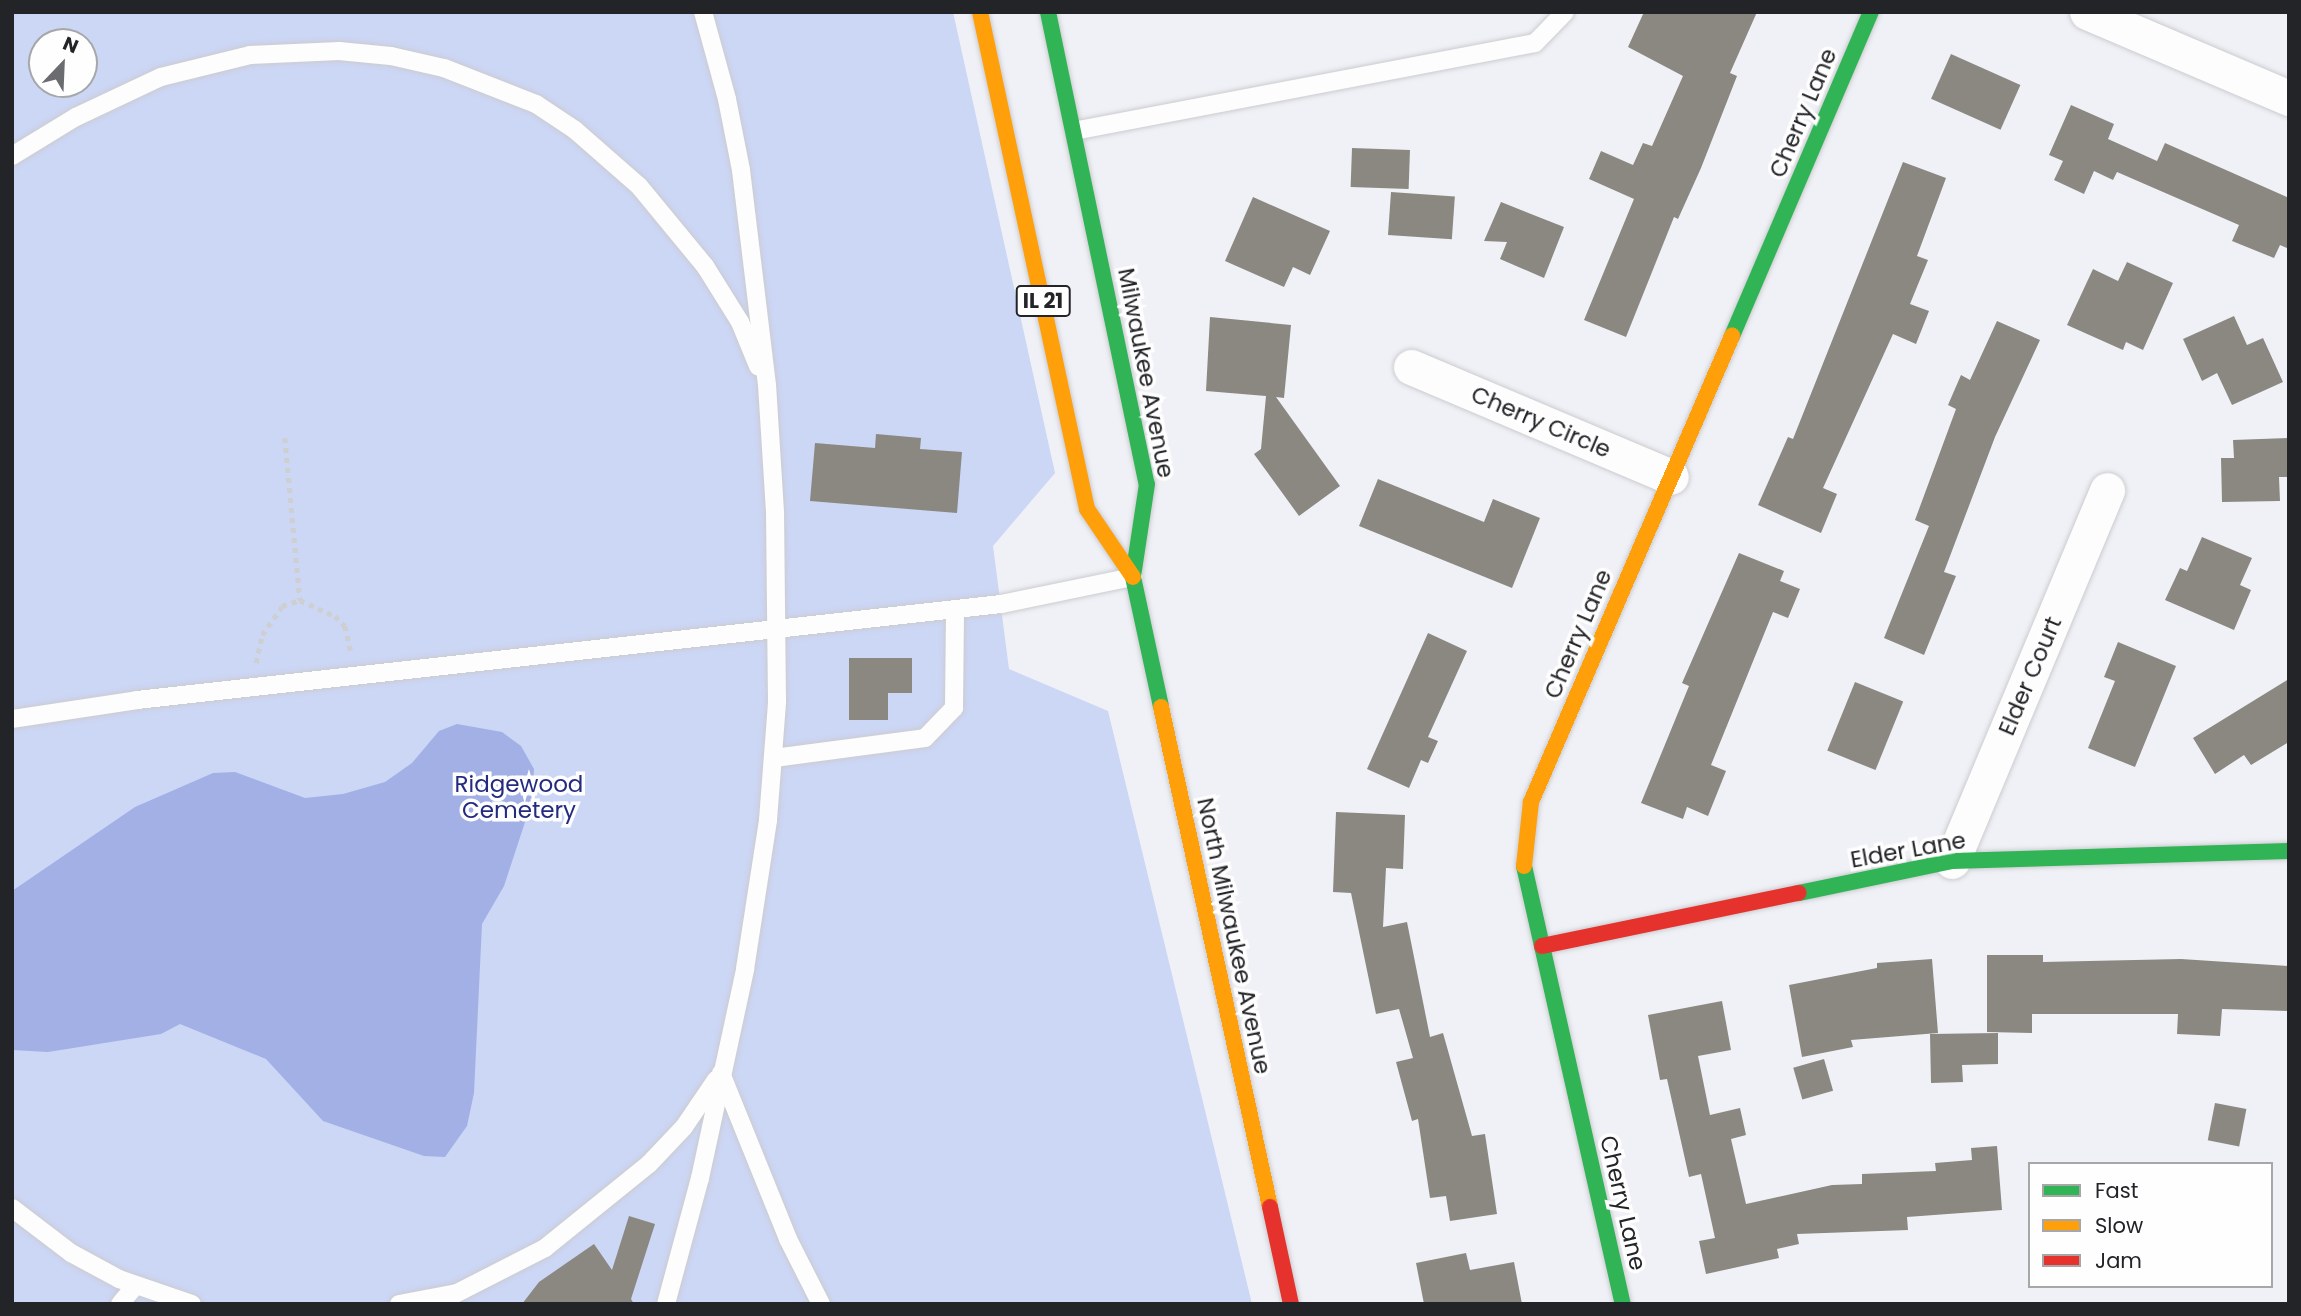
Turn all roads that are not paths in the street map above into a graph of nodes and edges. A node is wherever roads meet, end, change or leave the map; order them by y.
1 (703, 12) edge
2 (980, 12) edge
3 (1048, 12) edge
4 (1565, 12) edge
5 (1871, 12) edge
6 (2087, 12) edge
7 (2289, 98) edge
8 (1074, 131) junction
9 (12, 156) edge
10 (1411, 367) dead end
11 (767, 385) junction
12 (1671, 477) junction
13 (2107, 490) dead end
14 (1133, 577) junction
15 (955, 610) junction
16 (778, 631) junction
17 (12, 719) edge
18 (774, 758) junction
19 (2289, 851) edge
20 (1952, 861) junction
21 (1542, 946) junction
22 (721, 1073) junction
23 (12, 1208) edge
24 (135, 1286) junction
25 (439, 1301) edge
26 (120, 1303) edge
27 (192, 1304) edge
28 (399, 1304) edge
29 (666, 1304) edge
30 (821, 1304) edge
31 (1291, 1304) edge
32 (1623, 1304) edge

1 - 11 lane
2 - 14 street, IL 21
3 - 8 street, Milwaukee Avenue / IL 21
4 - 8 lane
5 - 12 street, Cherry Lane
6 - 7 street
8 - 14 street, Milwaukee Avenue / IL 21
9 - 11 lane
10 - 12 street, Cherry Circle
11 - 16 lane
12 - 21 street, Cherry Lane
13 - 20 street, Elder Court
14 - 15 lane
14 - 31 street, North Milwaukee Avenue
15 - 16 lane
15 - 18 lane
16 - 17 lane
16 - 18 lane
18 - 22 lane
19 - 20 street, Elder Lane
20 - 21 street, Elder Lane
21 - 32 street, Cherry Lane
22 - 25 lane
22 - 29 lane
22 - 30 lane
23 - 24 lane
24 - 26 lane
24 - 27 lane
25 - 28 lane

